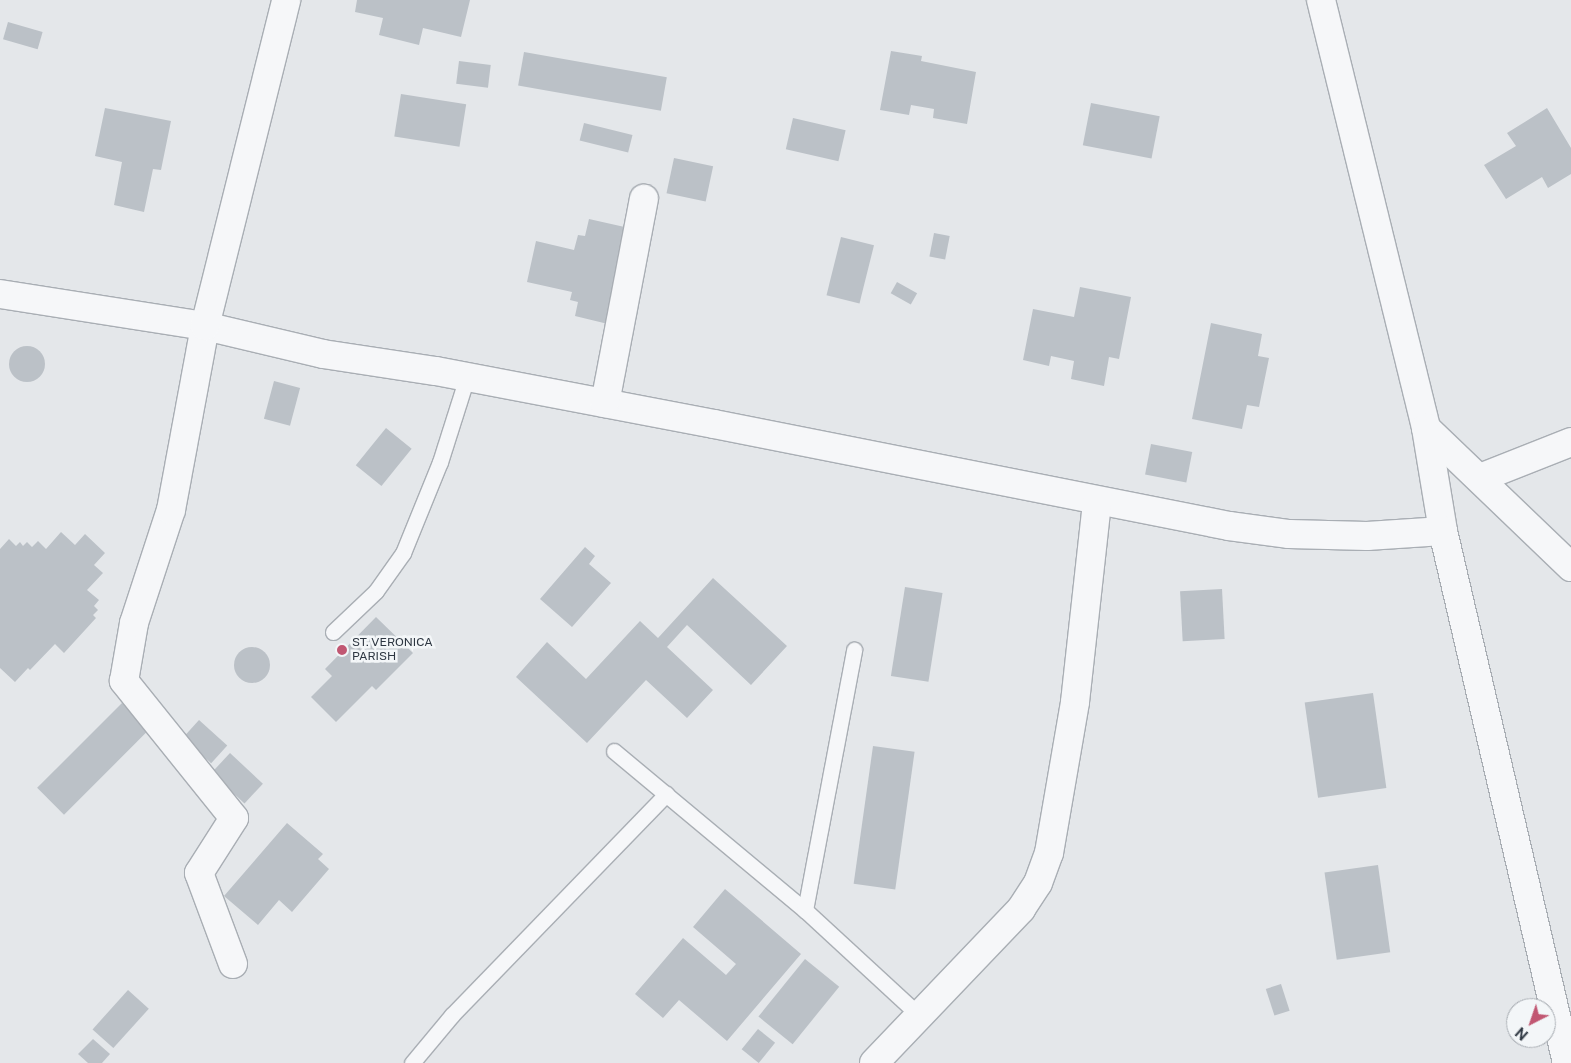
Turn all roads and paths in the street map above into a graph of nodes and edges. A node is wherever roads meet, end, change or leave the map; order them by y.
1 (286, 0) edge
2 (1322, 0) edge
3 (644, 199) dead end
4 (0, 294) edge
5 (205, 326) junction
6 (467, 377) junction
7 (605, 403) junction
8 (1426, 428) junction
9 (1571, 442) edge
10 (1480, 478) junction
11 (1097, 502) junction
12 (1443, 531) junction
13 (1571, 567) edge
14 (333, 632) dead end
15 (854, 650) dead end
16 (614, 751) dead end
17 (666, 794) junction
18 (805, 910) junction
19 (233, 964) dead end
20 (920, 1016) junction
21 (412, 1063) edge
22 (874, 1063) edge
23 (1566, 1063) edge

1 - 5 street
2 - 8 street
3 - 7 street
4 - 5 street
5 - 6 street
5 - 19 street
6 - 7 street
6 - 14 lane
7 - 11 street
8 - 10 street
8 - 12 street
9 - 10 street
10 - 13 street
11 - 12 street
11 - 20 street
12 - 23 street
15 - 18 lane
16 - 17 lane
17 - 18 lane
17 - 21 lane
18 - 20 lane
20 - 22 street

